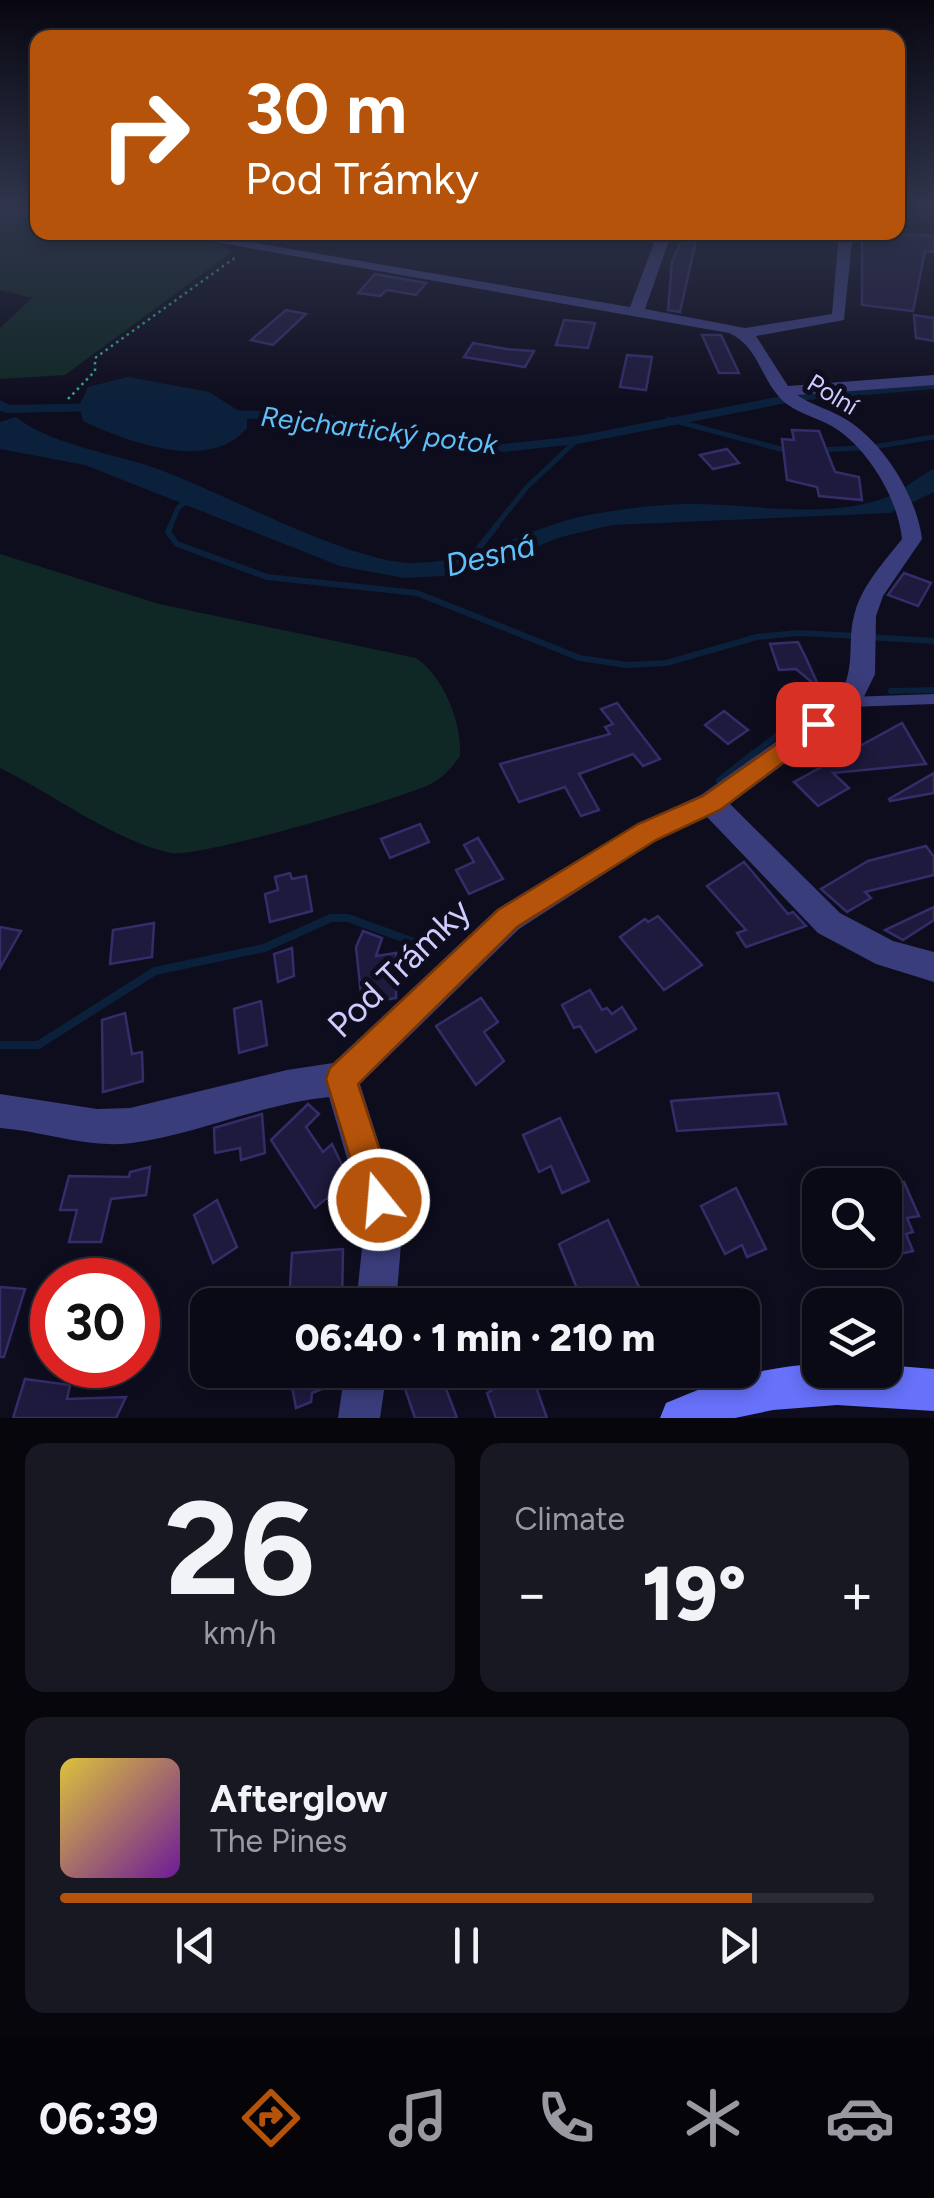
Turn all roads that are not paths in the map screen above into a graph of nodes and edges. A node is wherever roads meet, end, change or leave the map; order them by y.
1 (392, 270) edge
2 (651, 270) edge
3 (843, 270) edge
4 (636, 312) junction
5 (745, 332) junction
6 (934, 380) edge
7 (789, 396) junction
8 (934, 699) edge
9 (849, 702) junction
10 (712, 803) junction
11 (934, 967) edge
12 (341, 1079) junction
13 (0, 1111) edge
14 (378, 1288) edge
15 (364, 1388) edge
16 (934, 1390) edge
17 (360, 1418) edge
18 (681, 1418) edge

1 - 4 street
2 - 4 street
3 - 5 street
4 - 5 street
5 - 7 street, Polní
6 - 7 street
7 - 9 street, Polní
8 - 9 lane
9 - 10 street, Pod Trámky
10 - 11 street
10 - 12 street, Pod Trámky
12 - 13 street, Pod Trámky
12 - 14 street
15 - 17 street
16 - 18 street

